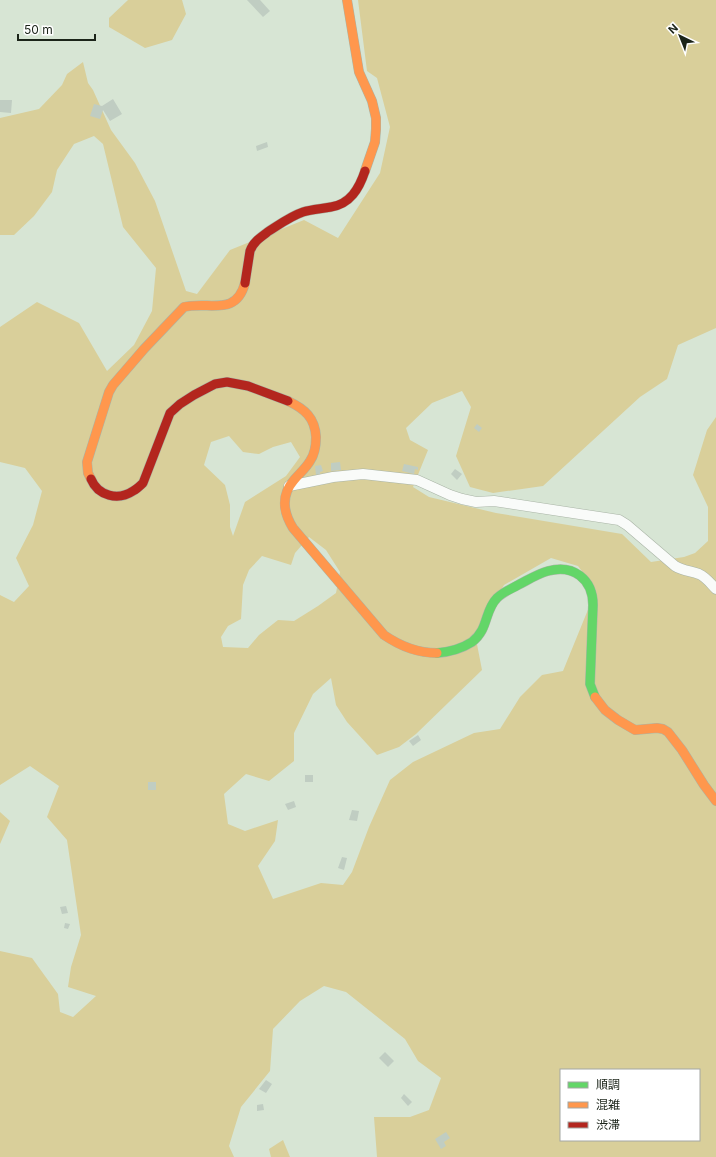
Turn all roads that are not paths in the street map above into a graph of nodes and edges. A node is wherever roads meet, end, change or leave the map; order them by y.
1 (347, 0) edge
2 (289, 486) junction
3 (716, 589) edge
4 (716, 801) edge

1 - 2 street
2 - 3 street
2 - 4 street

